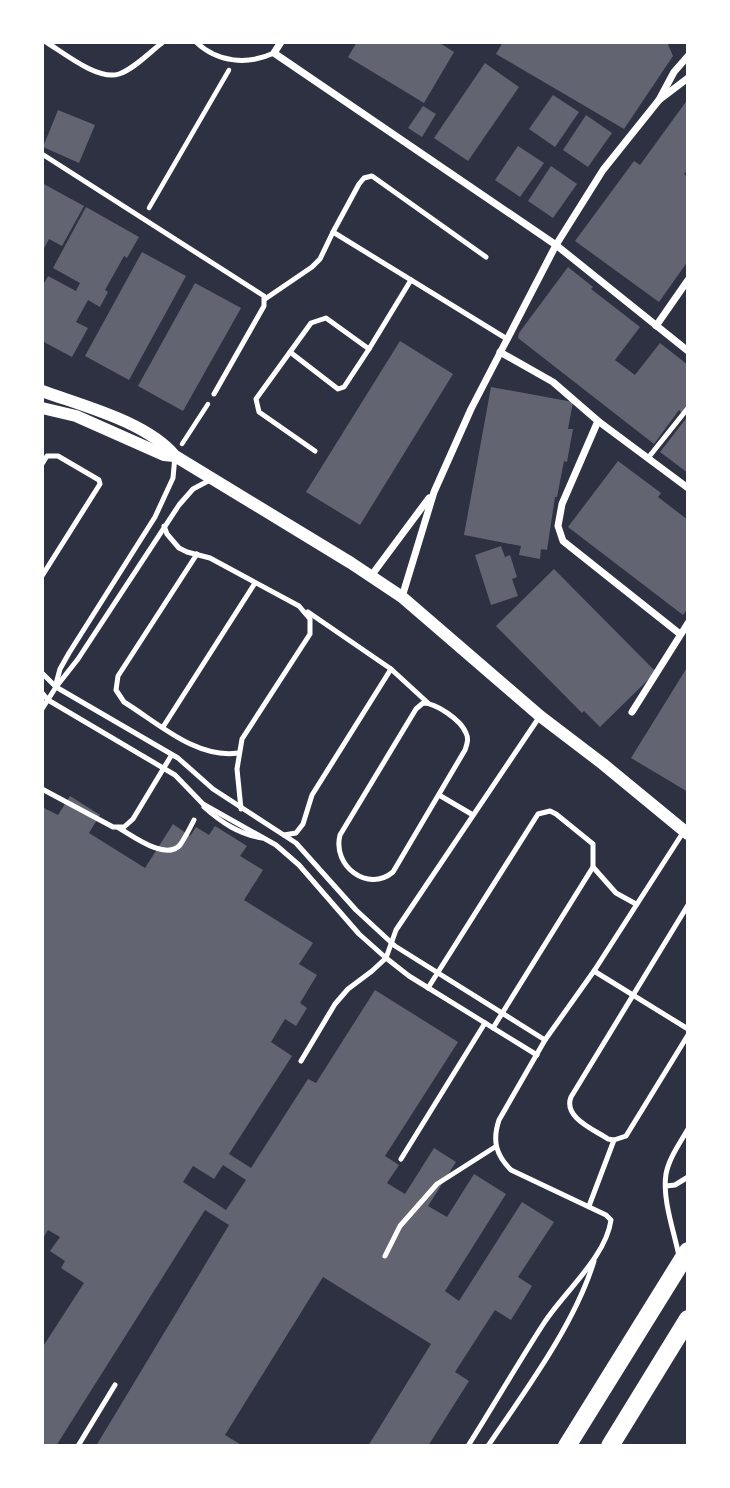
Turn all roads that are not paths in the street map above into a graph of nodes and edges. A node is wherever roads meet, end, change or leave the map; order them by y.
1 (46, 42) edge
2 (163, 42) edge
3 (197, 42) edge
4 (281, 42) edge
5 (274, 53) junction
6 (688, 57) edge
7 (688, 78) edge
8 (659, 100) junction
9 (42, 154) edge
10 (333, 232) junction
11 (556, 245) junction
12 (486, 257) dead end
13 (688, 280) edge
14 (411, 281) junction
15 (265, 299) junction
16 (656, 326) junction
17 (507, 339) junction
18 (369, 349) junction
19 (688, 351) edge
20 (290, 352) junction
21 (500, 352) junction
22 (42, 391) edge
23 (214, 394) road end
24 (42, 408) edge
25 (688, 408) edge
26 (598, 421) junction
27 (315, 451) dead end
28 (174, 456) junction
29 (648, 458) junction
30 (42, 464) edge
31 (212, 479) junction
32 (688, 488) edge
33 (434, 492) junction
34 (164, 526) junction
35 (197, 554) junction
36 (42, 576) edge
37 (371, 576) junction
38 (255, 583) junction
39 (402, 597) junction
40 (304, 610) junction
41 (688, 623) edge
42 (680, 634) junction
43 (391, 669) junction
44 (42, 673) edge
45 (56, 687) junction
46 (42, 693) edge
47 (48, 699) junction
48 (428, 703) junction
49 (42, 709) edge
50 (632, 712) dead end
51 (540, 716) junction
52 (163, 727) junction
53 (238, 753) junction
54 (171, 756) junction
55 (164, 769) junction
56 (42, 789) edge
57 (439, 795) junction
58 (241, 809) junction
59 (473, 815) junction
60 (194, 821) dead end
61 (119, 828) junction
62 (686, 833) edge
63 (284, 835) junction
64 (593, 867) junction
65 (636, 904) junction
66 (688, 905) edge
67 (390, 941) junction
68 (386, 958) junction
69 (594, 971) junction
70 (437, 973) junction
71 (428, 988) junction
72 (634, 995) junction
73 (502, 1014) junction
74 (485, 1023) junction
75 (493, 1028) junction
76 (688, 1029) edge
77 (688, 1035) edge
78 (545, 1040) junction
79 (537, 1055) junction
80 (301, 1061) dead end
81 (688, 1129) edge
82 (614, 1140) junction
83 (495, 1147) junction
84 (401, 1159) dead end
85 (688, 1177) edge
86 (666, 1186) junction
87 (589, 1206) junction
88 (384, 1256) dead end
89 (595, 1256) junction
90 (684, 1257) edge
91 (688, 1320) edge
92 (115, 1385) dead end
93 (78, 1446) edge
94 (468, 1446) edge
95 (488, 1446) edge
96 (566, 1446) edge
97 (610, 1446) edge

1 - 2 lane
3 - 5 lane
4 - 5 street
5 - 11 street
6 - 8 street
7 - 8 street
8 - 11 street
9 - 15 lane
10 - 12 lane
10 - 14 lane
10 - 15 lane
11 - 16 street
11 - 17 street
13 - 16 street
14 - 17 lane
14 - 18 lane
15 - 23 lane
16 - 19 street
17 - 21 street
18 - 20 lane
18 - 20 lane
20 - 27 lane
21 - 26 street
21 - 33 street
22 - 28 street
24 - 28 street
25 - 29 lane
26 - 29 street
26 - 42 street
28 - 31 street
28 - 45 lane
29 - 32 street
30 - 36 lane
31 - 34 lane
31 - 37 street
33 - 37 street
33 - 39 street
34 - 35 lane
34 - 45 lane
35 - 38 lane
35 - 52 lane
37 - 39 street
38 - 40 lane
38 - 52 lane
39 - 51 street
40 - 43 lane
40 - 53 lane
41 - 42 street
42 - 50 street
43 - 48 lane
43 - 63 lane
44 - 45 lane
45 - 47 lane
45 - 54 lane
46 - 47 lane
47 - 49 lane
47 - 55 lane
48 - 57 lane
48 - 57 lane
51 - 59 lane
51 - 62 street
52 - 53 lane
53 - 58 lane
54 - 55 lane
54 - 58 lane
55 - 61 lane
55 - 68 lane
56 - 61 lane
57 - 59 lane
58 - 63 lane
59 - 67 lane
60 - 61 lane
62 - 65 lane
63 - 67 lane
64 - 65 lane
64 - 70 lane
64 - 73 lane
65 - 69 lane
66 - 72 lane
67 - 68 lane
67 - 70 lane
68 - 71 lane
68 - 80 lane
69 - 72 lane
69 - 78 lane
70 - 71 lane
70 - 73 lane
71 - 74 lane
72 - 76 lane
72 - 82 lane
73 - 75 lane
73 - 78 lane
74 - 75 lane
74 - 84 lane
75 - 79 lane
77 - 82 lane
78 - 79 lane
79 - 83 lane
81 - 86 lane
82 - 87 lane
83 - 87 lane
83 - 88 lane
85 - 86 lane
86 - 90 lane
87 - 89 lane
89 - 94 lane
89 - 95 lane
90 - 96 main road
91 - 97 main road
92 - 93 lane

